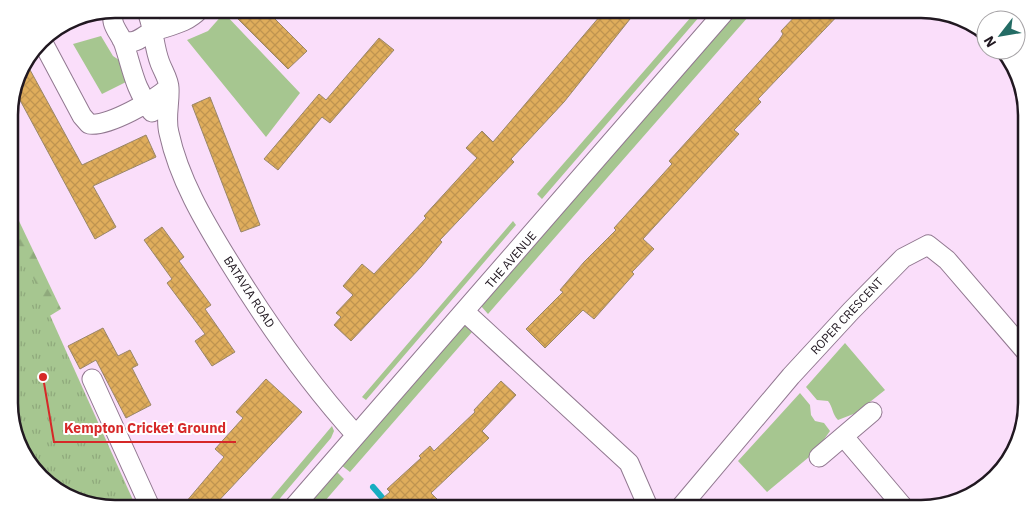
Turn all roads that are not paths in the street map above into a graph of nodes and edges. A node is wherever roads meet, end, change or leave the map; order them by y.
1 (112, 18) edge
2 (150, 18) edge
3 (188, 18) edge
4 (719, 18) edge
5 (151, 32) junction
6 (122, 40) junction
7 (45, 47) edge
8 (169, 87) junction
9 (146, 103) junction
10 (168, 133) junction
11 (465, 312) junction
12 (1018, 343) edge
13 (92, 379) dead end
14 (872, 412) dead end
15 (356, 435) junction
16 (844, 436) junction
17 (819, 457) dead end
18 (147, 500) edge
19 (300, 500) edge
20 (645, 500) edge
21 (687, 500) edge
22 (897, 500) edge

1 - 6 street, BATAVIA ROAD
2 - 5 street, BATAVIA ROAD
3 - 5 street
4 - 11 street, THE AVENUE
5 - 6 street
5 - 8 street, BATAVIA ROAD
6 - 9 street, BATAVIA ROAD
7 - 9 street
8 - 9 street
8 - 10 street, BATAVIA ROAD
9 - 10 street, BATAVIA ROAD
10 - 15 street, BATAVIA ROAD
11 - 15 street, THE AVENUE
11 - 20 street
12 - 21 street, ROPER CRESCENT
13 - 18 street
14 - 16 street
15 - 19 street, THE AVENUE
16 - 17 street
16 - 22 street

